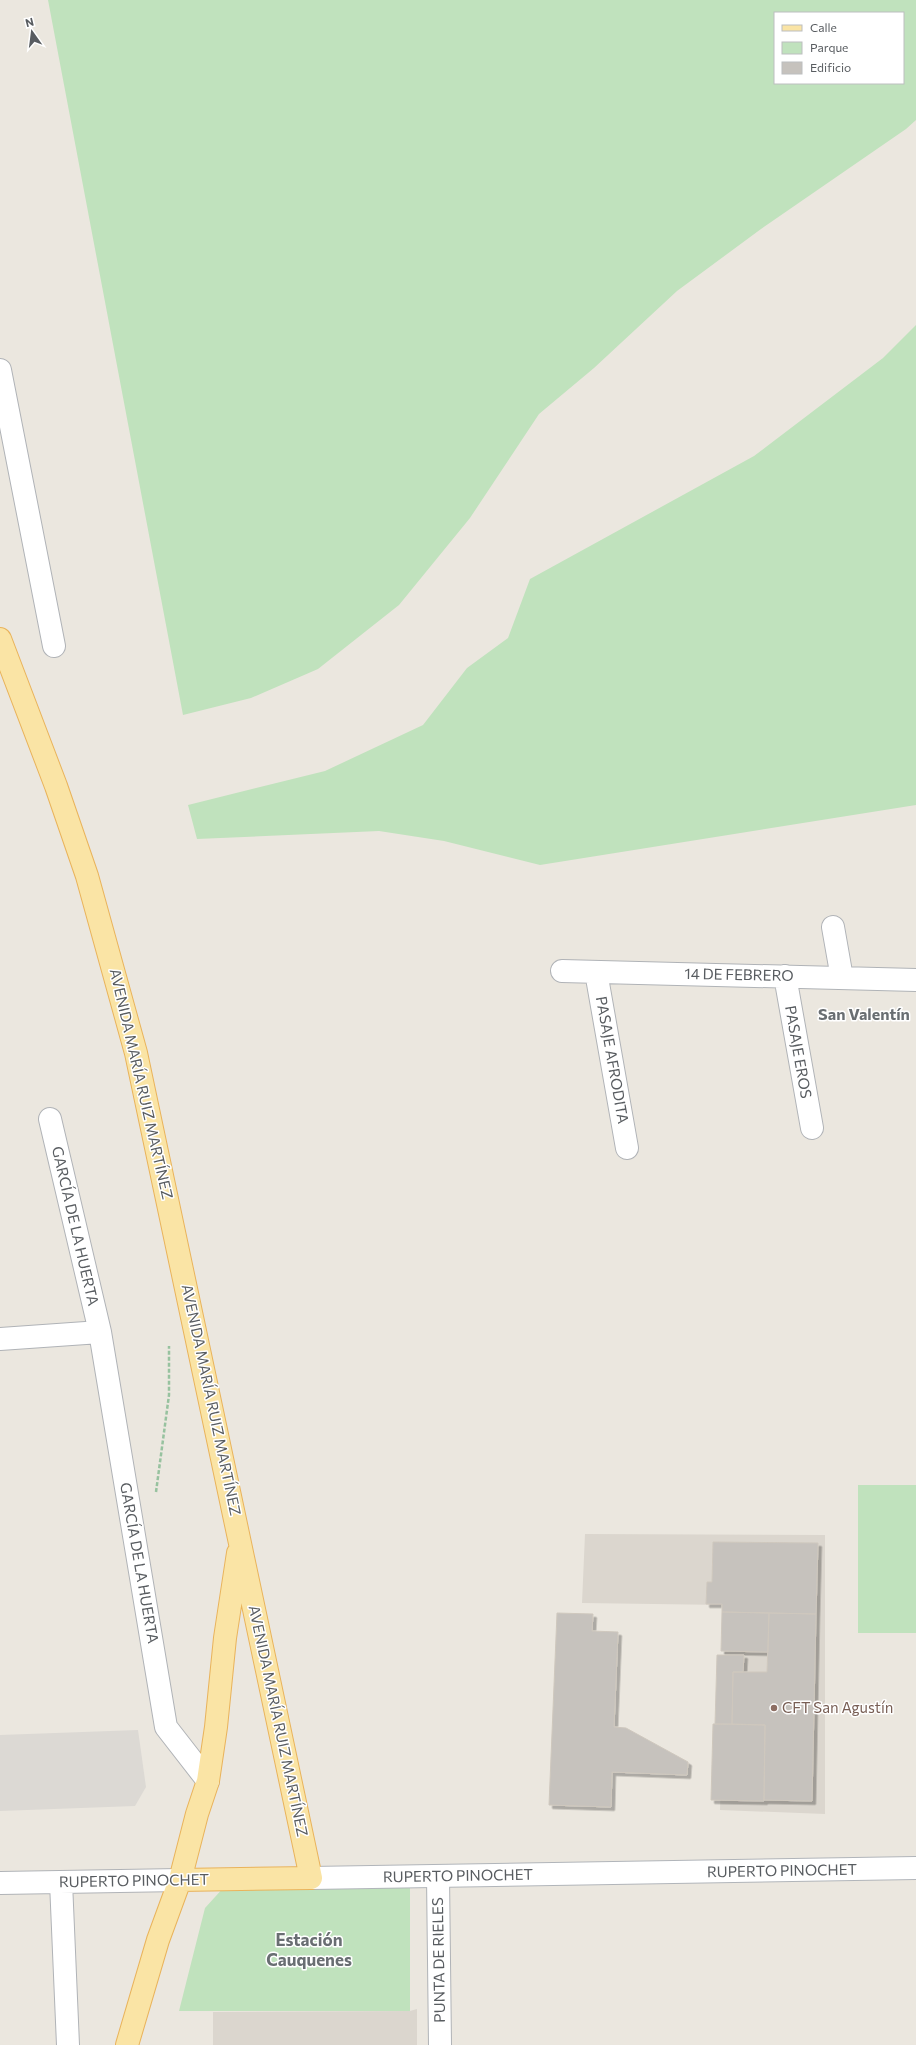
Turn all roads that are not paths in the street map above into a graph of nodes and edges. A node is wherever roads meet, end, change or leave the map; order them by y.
1 (0, 370) edge
2 (0, 639) edge
3 (54, 646) dead end
4 (833, 927) dead end
5 (562, 971) dead end
6 (596, 972) junction
7 (785, 976) junction
8 (842, 978) junction
9 (916, 980) edge
10 (50, 1119) dead end
11 (812, 1128) dead end
12 (627, 1148) dead end
13 (100, 1332) junction
14 (0, 1339) edge
15 (240, 1540) junction
16 (208, 1781) junction
17 (916, 1868) edge
18 (438, 1876) junction
19 (311, 1878) junction
20 (180, 1880) junction
21 (61, 1882) junction
22 (0, 1883) edge
23 (68, 2045) edge
24 (127, 2045) edge
25 (440, 2045) edge

1 - 3 street
2 - 15 main road, AVENIDA MARÍA RUIZ MARTÍNEZ
4 - 8 street
5 - 6 street, 14 DE FEBRERO
6 - 7 street, 14 DE FEBRERO
6 - 12 street, PASAJE AFRODITA
7 - 8 street, 14 DE FEBRERO
7 - 11 street, PASAJE EROS
8 - 9 street, 14 DE FEBRERO
10 - 13 street, GARCÍA DE LA HUERTA
13 - 14 street
13 - 16 street, GARCÍA DE LA HUERTA
15 - 16 main road, AVENIDA MARÍA RUIZ MARTÍNEZ
15 - 19 main road, AVENIDA MARÍA RUIZ MARTÍNEZ
16 - 20 main road, AVENIDA MARÍA RUIZ MARTÍNEZ
17 - 18 street, RUPERTO PINOCHET
18 - 19 street, RUPERTO PINOCHET
18 - 25 street, PUNTA DE RIELES
19 - 20 main road, RUPERTO PINOCHET
20 - 21 street, RUPERTO PINOCHET
20 - 24 main road, AVENIDA MARÍA RUIZ MARTÍNEZ
21 - 22 street, RUPERTO PINOCHET
21 - 23 street

